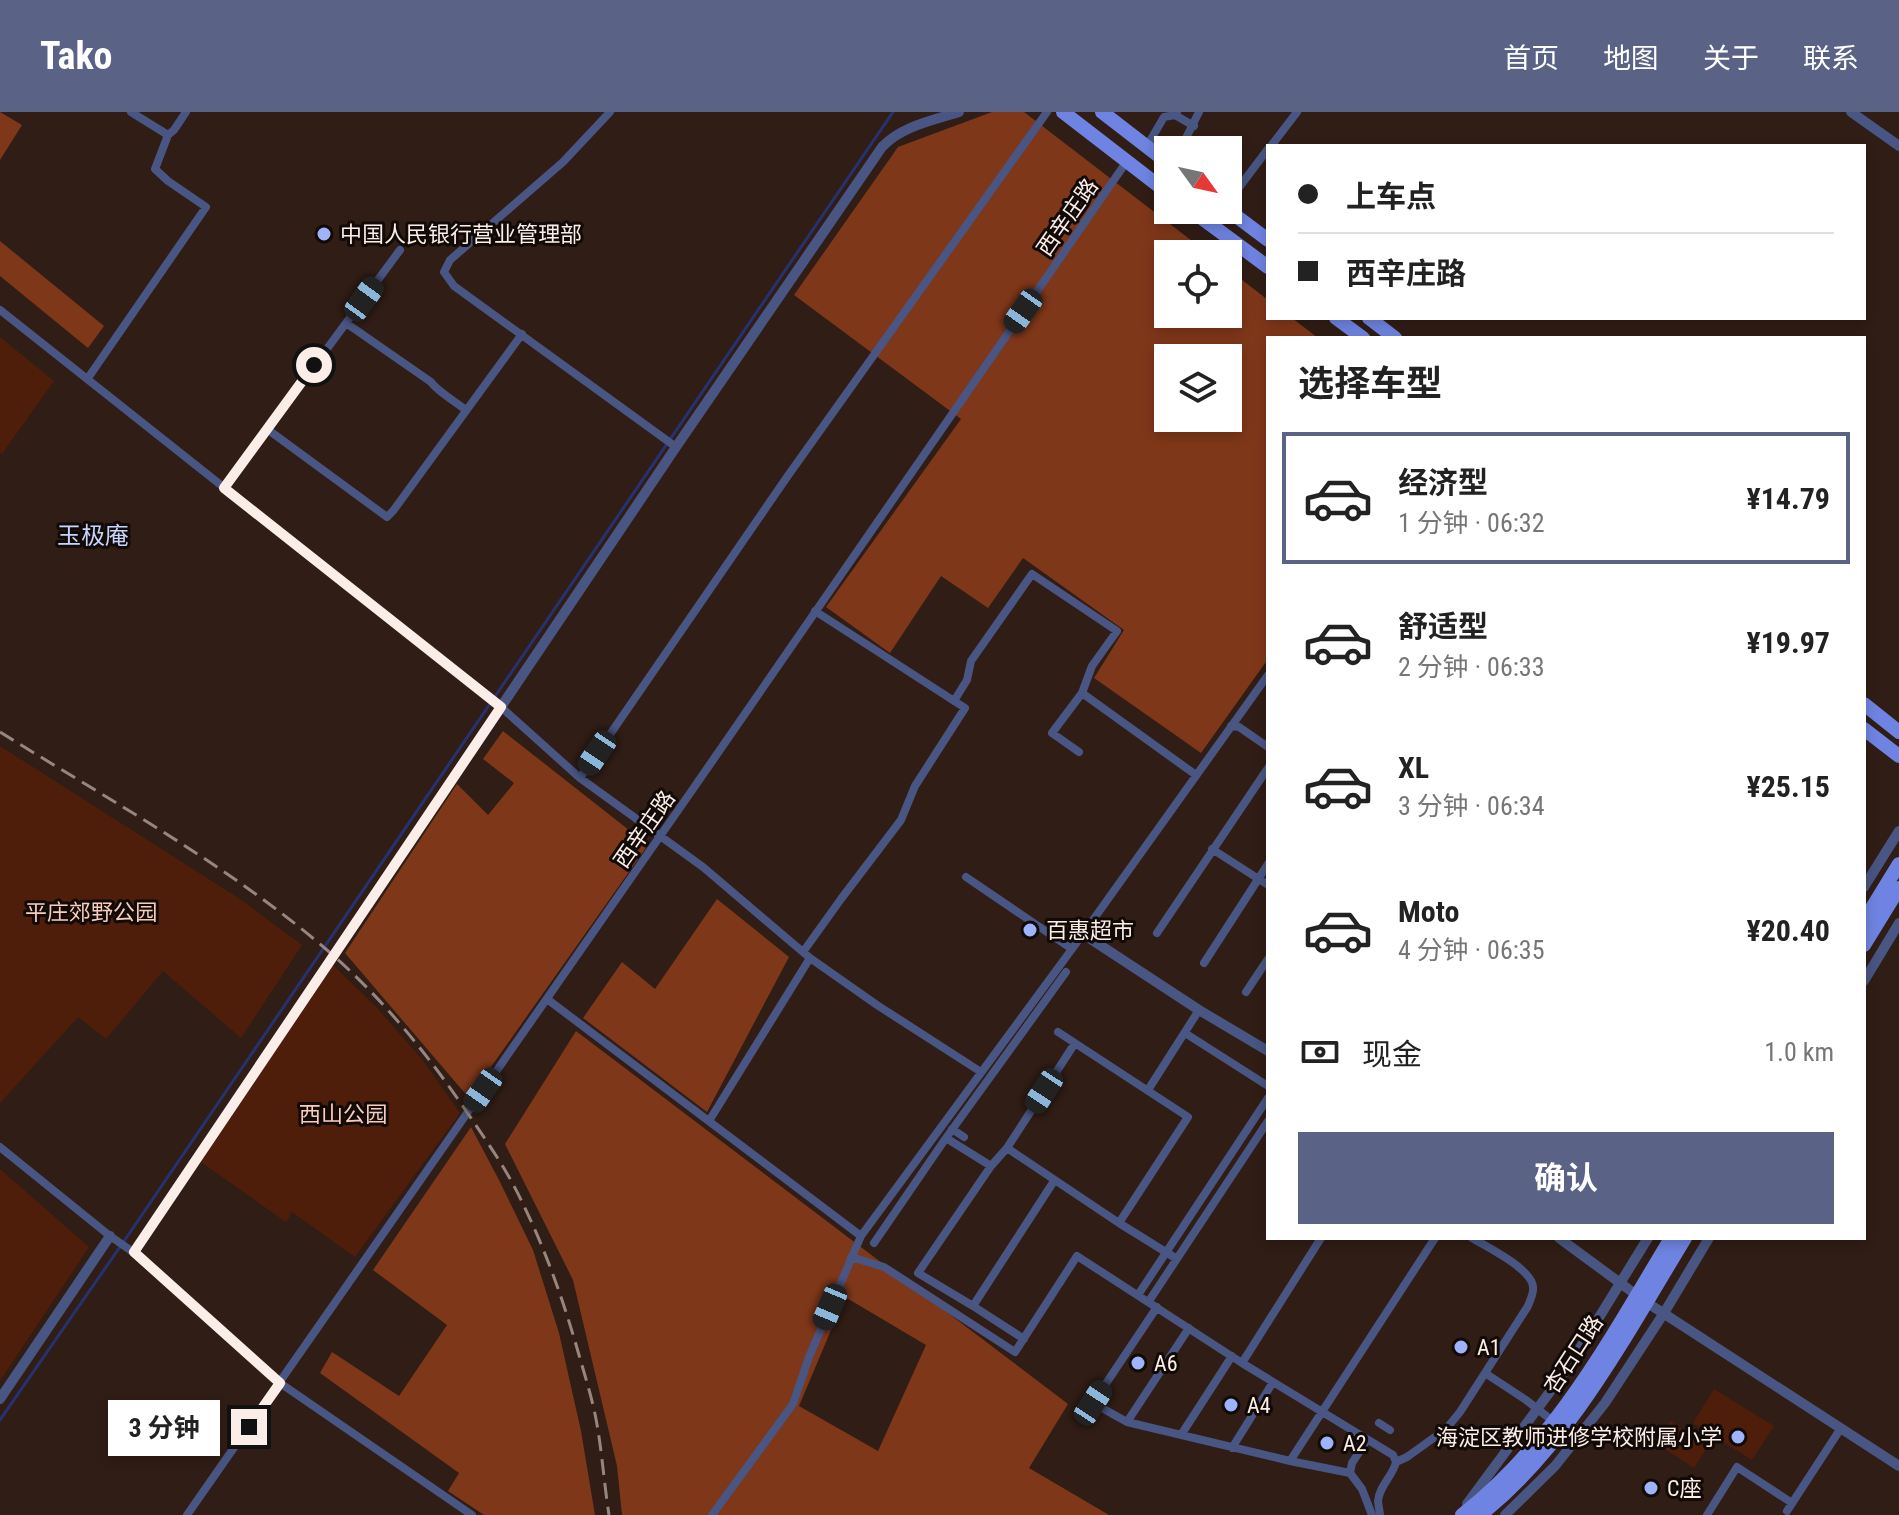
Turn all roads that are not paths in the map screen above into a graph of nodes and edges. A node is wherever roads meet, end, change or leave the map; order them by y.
1 (131, 112) edge
2 (186, 112) edge
3 (610, 112) edge
4 (959, 112) edge
5 (1047, 112) edge
6 (1063, 112) edge
7 (1102, 112) edge
8 (1199, 112) edge
9 (1297, 112) edge
10 (1851, 112) edge
11 (1176, 114) edge
12 (1194, 126) junction
13 (168, 135) junction
14 (1186, 136) edge
15 (1272, 144) edge
16 (1147, 146) junction
17 (1899, 146) edge
18 (1154, 152) edge
19 (1266, 152) edge
20 (1127, 161) junction
21 (1154, 182) edge
22 (1242, 184) edge
23 (1242, 220) edge
24 (1210, 224) edge
25 (1266, 238) edge
26 (400, 250) dead end
27 (1266, 266) edge
28 (0, 310) edge
29 (1339, 320) edge
30 (1372, 320) edge
31 (346, 323) junction
32 (522, 334) junction
33 (1360, 336) edge
34 (1392, 336) edge
35 (88, 378) junction
36 (466, 410) junction
37 (267, 429) junction
38 (676, 447) junction
39 (224, 488) junction
40 (815, 611) junction
41 (1266, 678) edge
42 (1082, 693) junction
43 (954, 701) junction
44 (1866, 706) edge
45 (501, 707) junction
46 (1231, 726) junction
47 (1866, 731) edge
48 (1899, 732) edge
49 (1266, 746) edge
50 (1079, 752) dead end
51 (1899, 756) edge
52 (1266, 771) edge
53 (1196, 775) junction
54 (580, 778) junction
55 (1899, 831) edge
56 (660, 837) junction
57 (1212, 849) junction
58 (1899, 864) edge
59 (1266, 867) edge
60 (966, 877) dead end
61 (1266, 884) edge
62 (1866, 884) edge
63 (1899, 888) edge
64 (1866, 918) edge
65 (1899, 923) edge
66 (1157, 933) dead end
67 (1083, 934) junction
68 (1866, 942) edge
69 (1072, 949) junction
70 (807, 955) junction
71 (1266, 962) edge
72 (1204, 963) dead end
73 (1066, 972) dead end
74 (1866, 978) edge
75 (1246, 992) dead end
76 (547, 999) junction
77 (1199, 1010) junction
78 (1058, 1032) dead end
79 (1185, 1033) junction
80 (1075, 1043) junction
81 (1266, 1050) edge
82 (981, 1072) junction
83 (1266, 1085) edge
84 (1148, 1090) junction
85 (1266, 1101) edge
86 (709, 1121) junction
87 (1266, 1124) edge
88 (952, 1129) junction
89 (964, 1137) dead end
90 (946, 1138) junction
91 (0, 1147) edge
92 (1007, 1148) junction
93 (991, 1166) junction
94 (1054, 1181) junction
95 (1119, 1223) junction
96 (110, 1236) junction
97 (861, 1236) junction
98 (1320, 1240) edge
99 (1434, 1240) edge
100 (1475, 1240) edge
101 (1562, 1240) edge
102 (1647, 1240) edge
103 (1670, 1240) edge
104 (1684, 1240) edge
105 (1708, 1240) edge
106 (874, 1243) dead end
107 (134, 1252) junction
108 (1166, 1252) junction
109 (851, 1257) junction
110 (1177, 1259) junction
111 (1621, 1283) junction
112 (1138, 1295) junction
113 (1641, 1299) junction
114 (1153, 1304) junction
115 (973, 1306) junction
116 (1664, 1313) junction
117 (1189, 1328) junction
118 (1024, 1339) junction
119 (1232, 1356) junction
120 (1242, 1363) junction
121 (1485, 1373) junction
122 (1273, 1382) junction
123 (280, 1383) junction
124 (0, 1399) edge
125 (1539, 1409) junction
126 (1321, 1413) junction
127 (1127, 1422) junction
128 (1554, 1422) junction
129 (1379, 1423) dead end
130 (1841, 1428) junction
131 (1390, 1430) dead end
132 (1181, 1435) junction
133 (1367, 1440) junction
134 (1232, 1448) junction
135 (1290, 1461) junction
136 (1396, 1462) junction
137 (1899, 1466) edge
138 (1350, 1473) junction
139 (187, 1515) edge
140 (472, 1515) edge
141 (712, 1515) edge
142 (1372, 1515) edge
143 (1380, 1515) edge
144 (1460, 1515) edge
145 (1480, 1515) edge
146 (1505, 1515) edge
147 (1707, 1515) edge

1 - 13 street
2 - 13 street
3 - 32 street
4 - 38 street
5 - 54 street
6 - 20 main road
7 - 16 main road
8 - 12 street
9 - 15 street
10 - 17 street
11 - 12 street
11 - 16 street
12 - 14 street
13 - 35 street
16 - 18 main road
19 - 22 street
20 - 21 main road
20 - 40 street, 西辛庄路
23 - 25 main road
24 - 27 main road
26 - 31 street
28 - 35 street
29 - 33 main road
30 - 34 main road
31 - 36 street
31 - 37 street
32 - 36 street
32 - 38 street
35 - 39 street
36 - 37 street
37 - 39 street
38 - 45 street
39 - 45 street
40 - 43 street
40 - 56 street, 西辛庄路
41 - 46 street
42 - 43 street
42 - 50 street
42 - 53 street
43 - 70 street
44 - 48 main road
45 - 54 street
45 - 107 street
46 - 49 street
46 - 53 street
47 - 51 main road
52 - 57 street
53 - 67 street
54 - 56 street
55 - 62 street
56 - 70 street
56 - 76 street, 西辛庄路
57 - 61 street
57 - 66 street
58 - 64 main road
59 - 72 street
60 - 69 street
63 - 68 main road
65 - 74 street
67 - 69 street
67 - 77 street
69 - 82 street
70 - 82 street
70 - 86 street
71 - 75 street
73 - 88 street
76 - 86 street
76 - 123 street, 西辛庄路
77 - 79 street
77 - 81 street
78 - 80 street
79 - 83 street
79 - 84 street
80 - 84 street
80 - 92 street
82 - 97 street
84 - 95 street
85 - 108 street
86 - 97 street
87 - 110 street
88 - 89 street
88 - 90 street
90 - 93 street
90 - 106 street
91 - 96 street
92 - 93 street
92 - 94 street
93 - 115 street
94 - 95 street
94 - 115 street
95 - 108 street
96 - 107 street
96 - 124 street
97 - 109 street
98 - 120 street
99 - 126 street
100 - 121 street
101 - 111 street
102 - 111 street, 杏石口路
103 - 113 main road, 杏石口路
104 - 113 main road, 杏石口路
105 - 116 street
107 - 123 street
108 - 110 street
108 - 112 street
109 - 118 street
109 - 141 street
110 - 114 street
111 - 113 street
111 - 125 street, 杏石口路
112 - 114 street
112 - 118 street
113 - 116 street
113 - 128 main road, 杏石口路
113 - 145 main road, 杏石口路
114 - 117 street
114 - 127 street
115 - 118 street
116 - 130 street
116 - 146 street
117 - 119 street
117 - 127 street
119 - 120 street
119 - 132 street
120 - 122 street
121 - 125 street
121 - 136 street
122 - 126 street
122 - 134 street
123 - 139 street, 西辛庄路
123 - 140 street
125 - 128 street
125 - 144 street, 杏石口路
126 - 133 street
126 - 135 street
127 - 132 street
128 - 144 main road, 杏石口路
129 - 131 street
130 - 137 street
130 - 147 street
132 - 134 street
133 - 136 street
133 - 138 street
134 - 135 street
135 - 138 street
136 - 143 street
138 - 142 street

